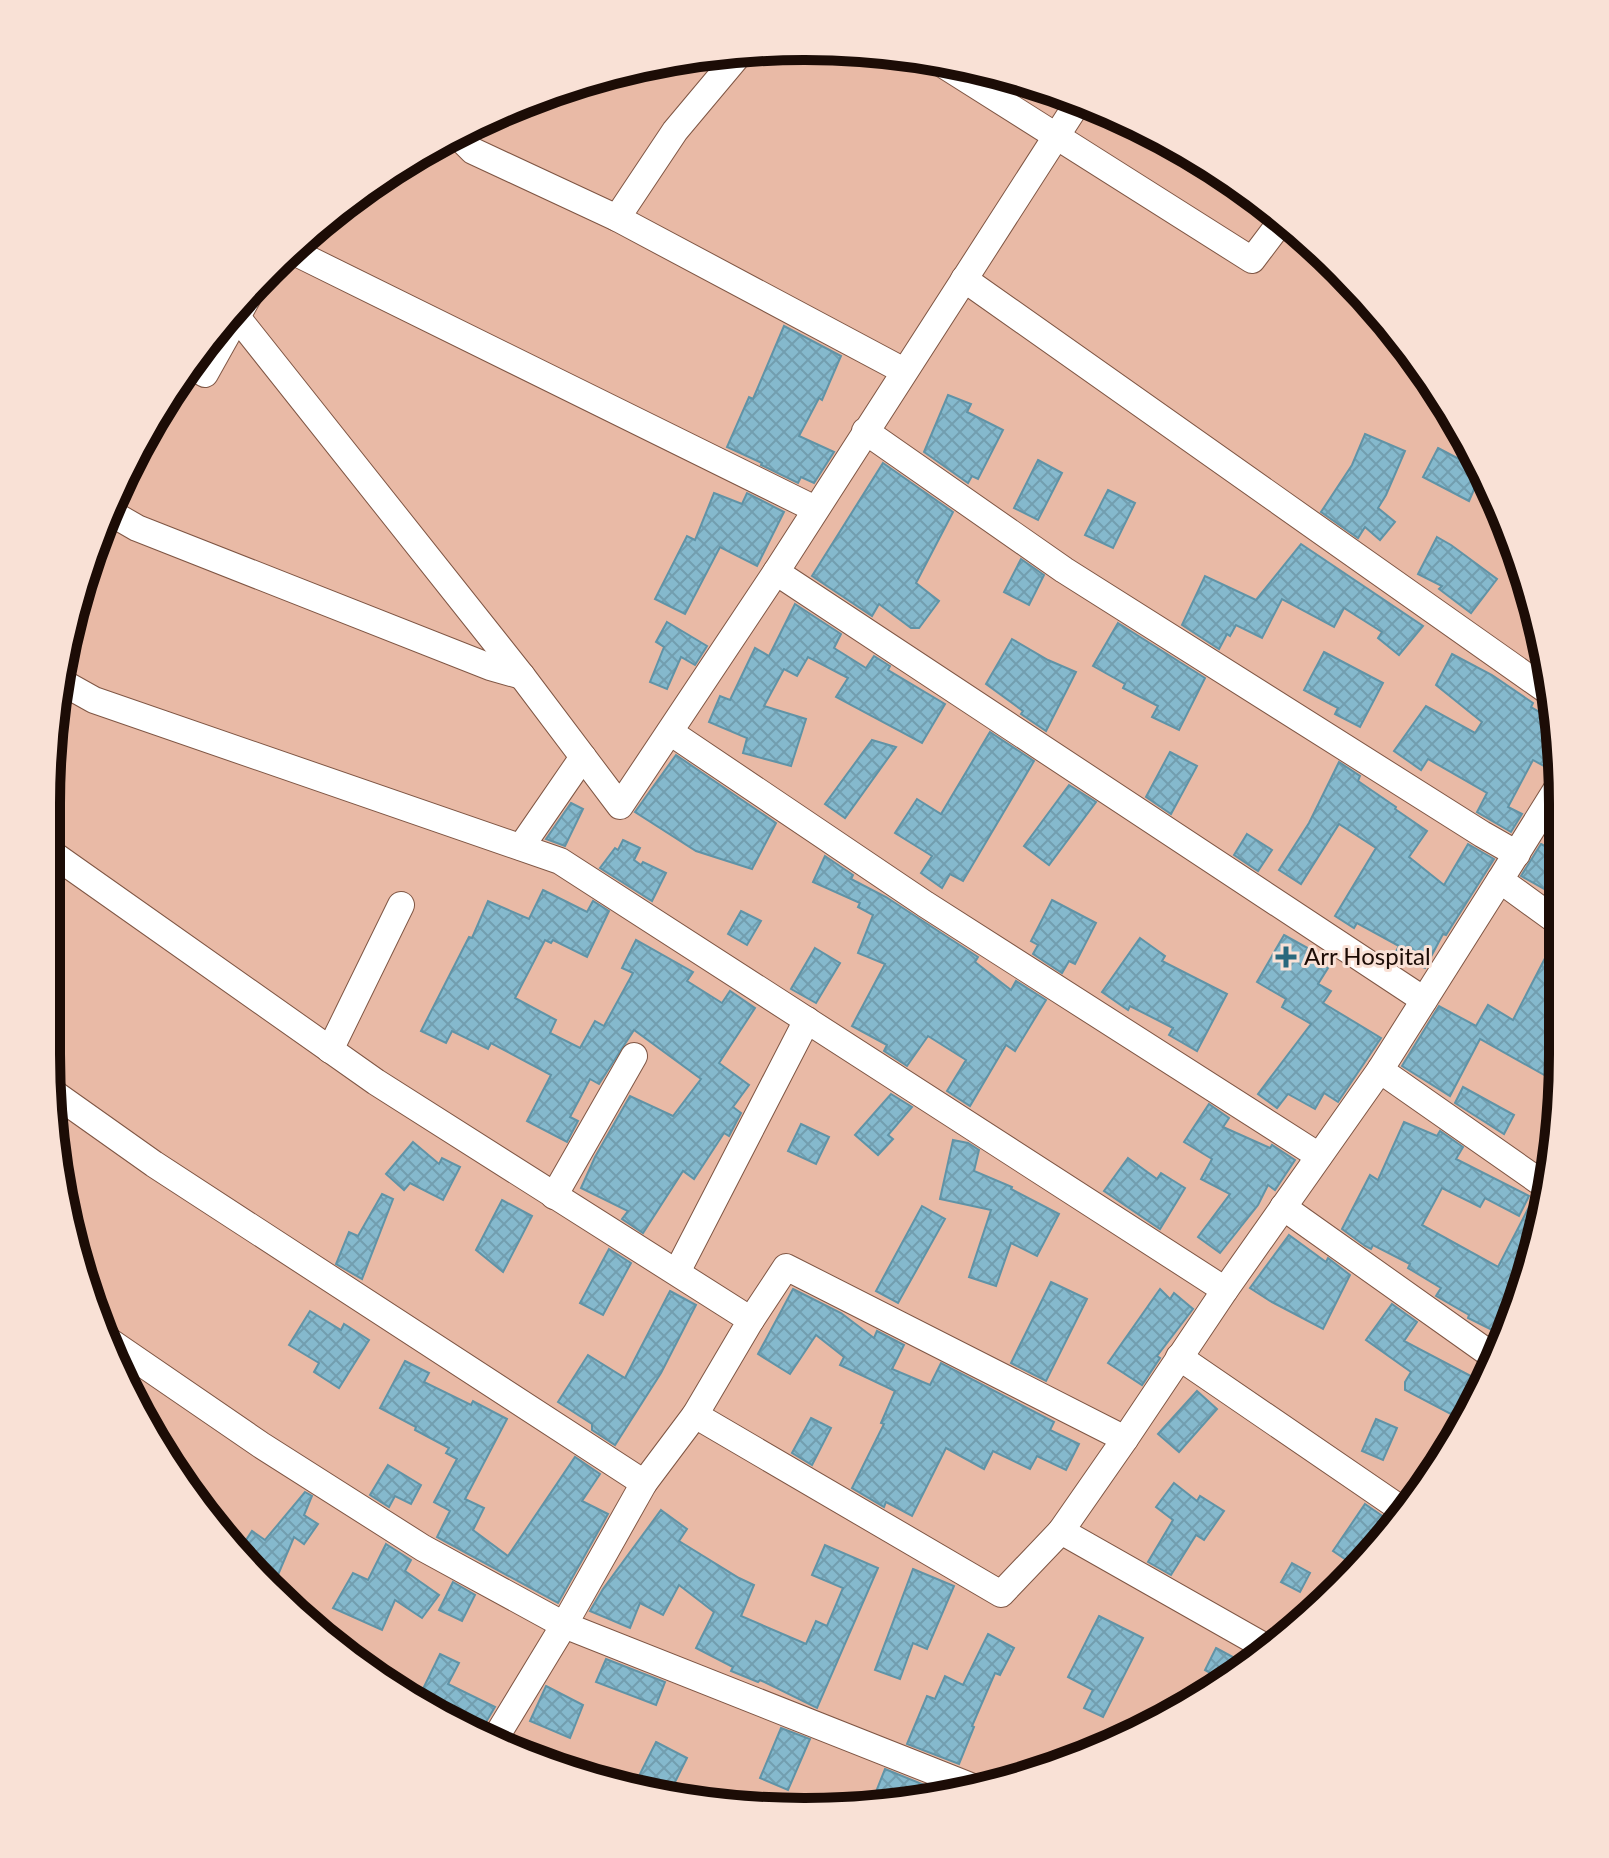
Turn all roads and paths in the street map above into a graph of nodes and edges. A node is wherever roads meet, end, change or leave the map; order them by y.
1 (731, 64) edge
2 (964, 77) edge
3 (1073, 111) edge
4 (1057, 135) junction
5 (465, 143) edge
6 (617, 218) junction
7 (1276, 229) edge
8 (302, 256) edge
9 (964, 279) junction
10 (240, 320) edge
11 (226, 337) edge
12 (200, 371) edge
13 (904, 371) junction
14 (865, 431) junction
15 (815, 509) junction
16 (118, 517) edge
17 (776, 572) junction
18 (522, 676) junction
19 (1539, 685) edge
20 (69, 686) edge
21 (670, 732) junction
22 (583, 757) junction
23 (1549, 802) edge
24 (521, 847) junction
25 (1517, 854) junction
26 (60, 859) edge
27 (1500, 880) junction
28 (401, 905) dead end
29 (1549, 916) edge
30 (1424, 1000) junction
31 (807, 1020) junction
32 (330, 1050) junction
33 (634, 1056) dead end
34 (1380, 1070) junction
35 (62, 1099) edge
36 (1319, 1156) junction
37 (1538, 1181) edge
38 (554, 1196) junction
39 (1283, 1207) junction
40 (677, 1272) junction
41 (1225, 1290) junction
42 (751, 1320) junction
43 (122, 1350) edge
44 (1486, 1351) edge
45 (1179, 1357) junction
46 (695, 1415) junction
47 (1125, 1439) junction
48 (644, 1483) junction
49 (1396, 1506) edge
50 (1061, 1531) junction
51 (564, 1625) junction
52 (1259, 1643) edge
53 (499, 1732) edge
54 (960, 1782) edge

1 - 6 street
2 - 4 street
3 - 4 street
4 - 7 street
4 - 9 street
5 - 6 street
6 - 13 street
8 - 15 street
9 - 13 street
9 - 19 street
10 - 18 street
11 - 12 street
13 - 14 street
14 - 15 street
14 - 25 street
15 - 17 street
16 - 18 street
17 - 21 street
17 - 30 street
18 - 22 street
20 - 24 street
21 - 22 street
21 - 36 street
22 - 24 street
23 - 25 street
24 - 31 street
25 - 27 street
26 - 32 street
27 - 29 street
27 - 30 street
28 - 32 street
30 - 34 street
31 - 40 street
31 - 41 street
32 - 38 street
33 - 38 street
34 - 36 street
34 - 37 street
35 - 48 street
36 - 39 street
38 - 40 street
39 - 41 street
39 - 44 street
40 - 42 street
41 - 45 street
42 - 46 street
42 - 47 street
43 - 51 street
45 - 47 street
45 - 49 street
46 - 48 street
46 - 50 street
47 - 50 street
48 - 51 street
50 - 52 street
51 - 53 street
51 - 54 street

